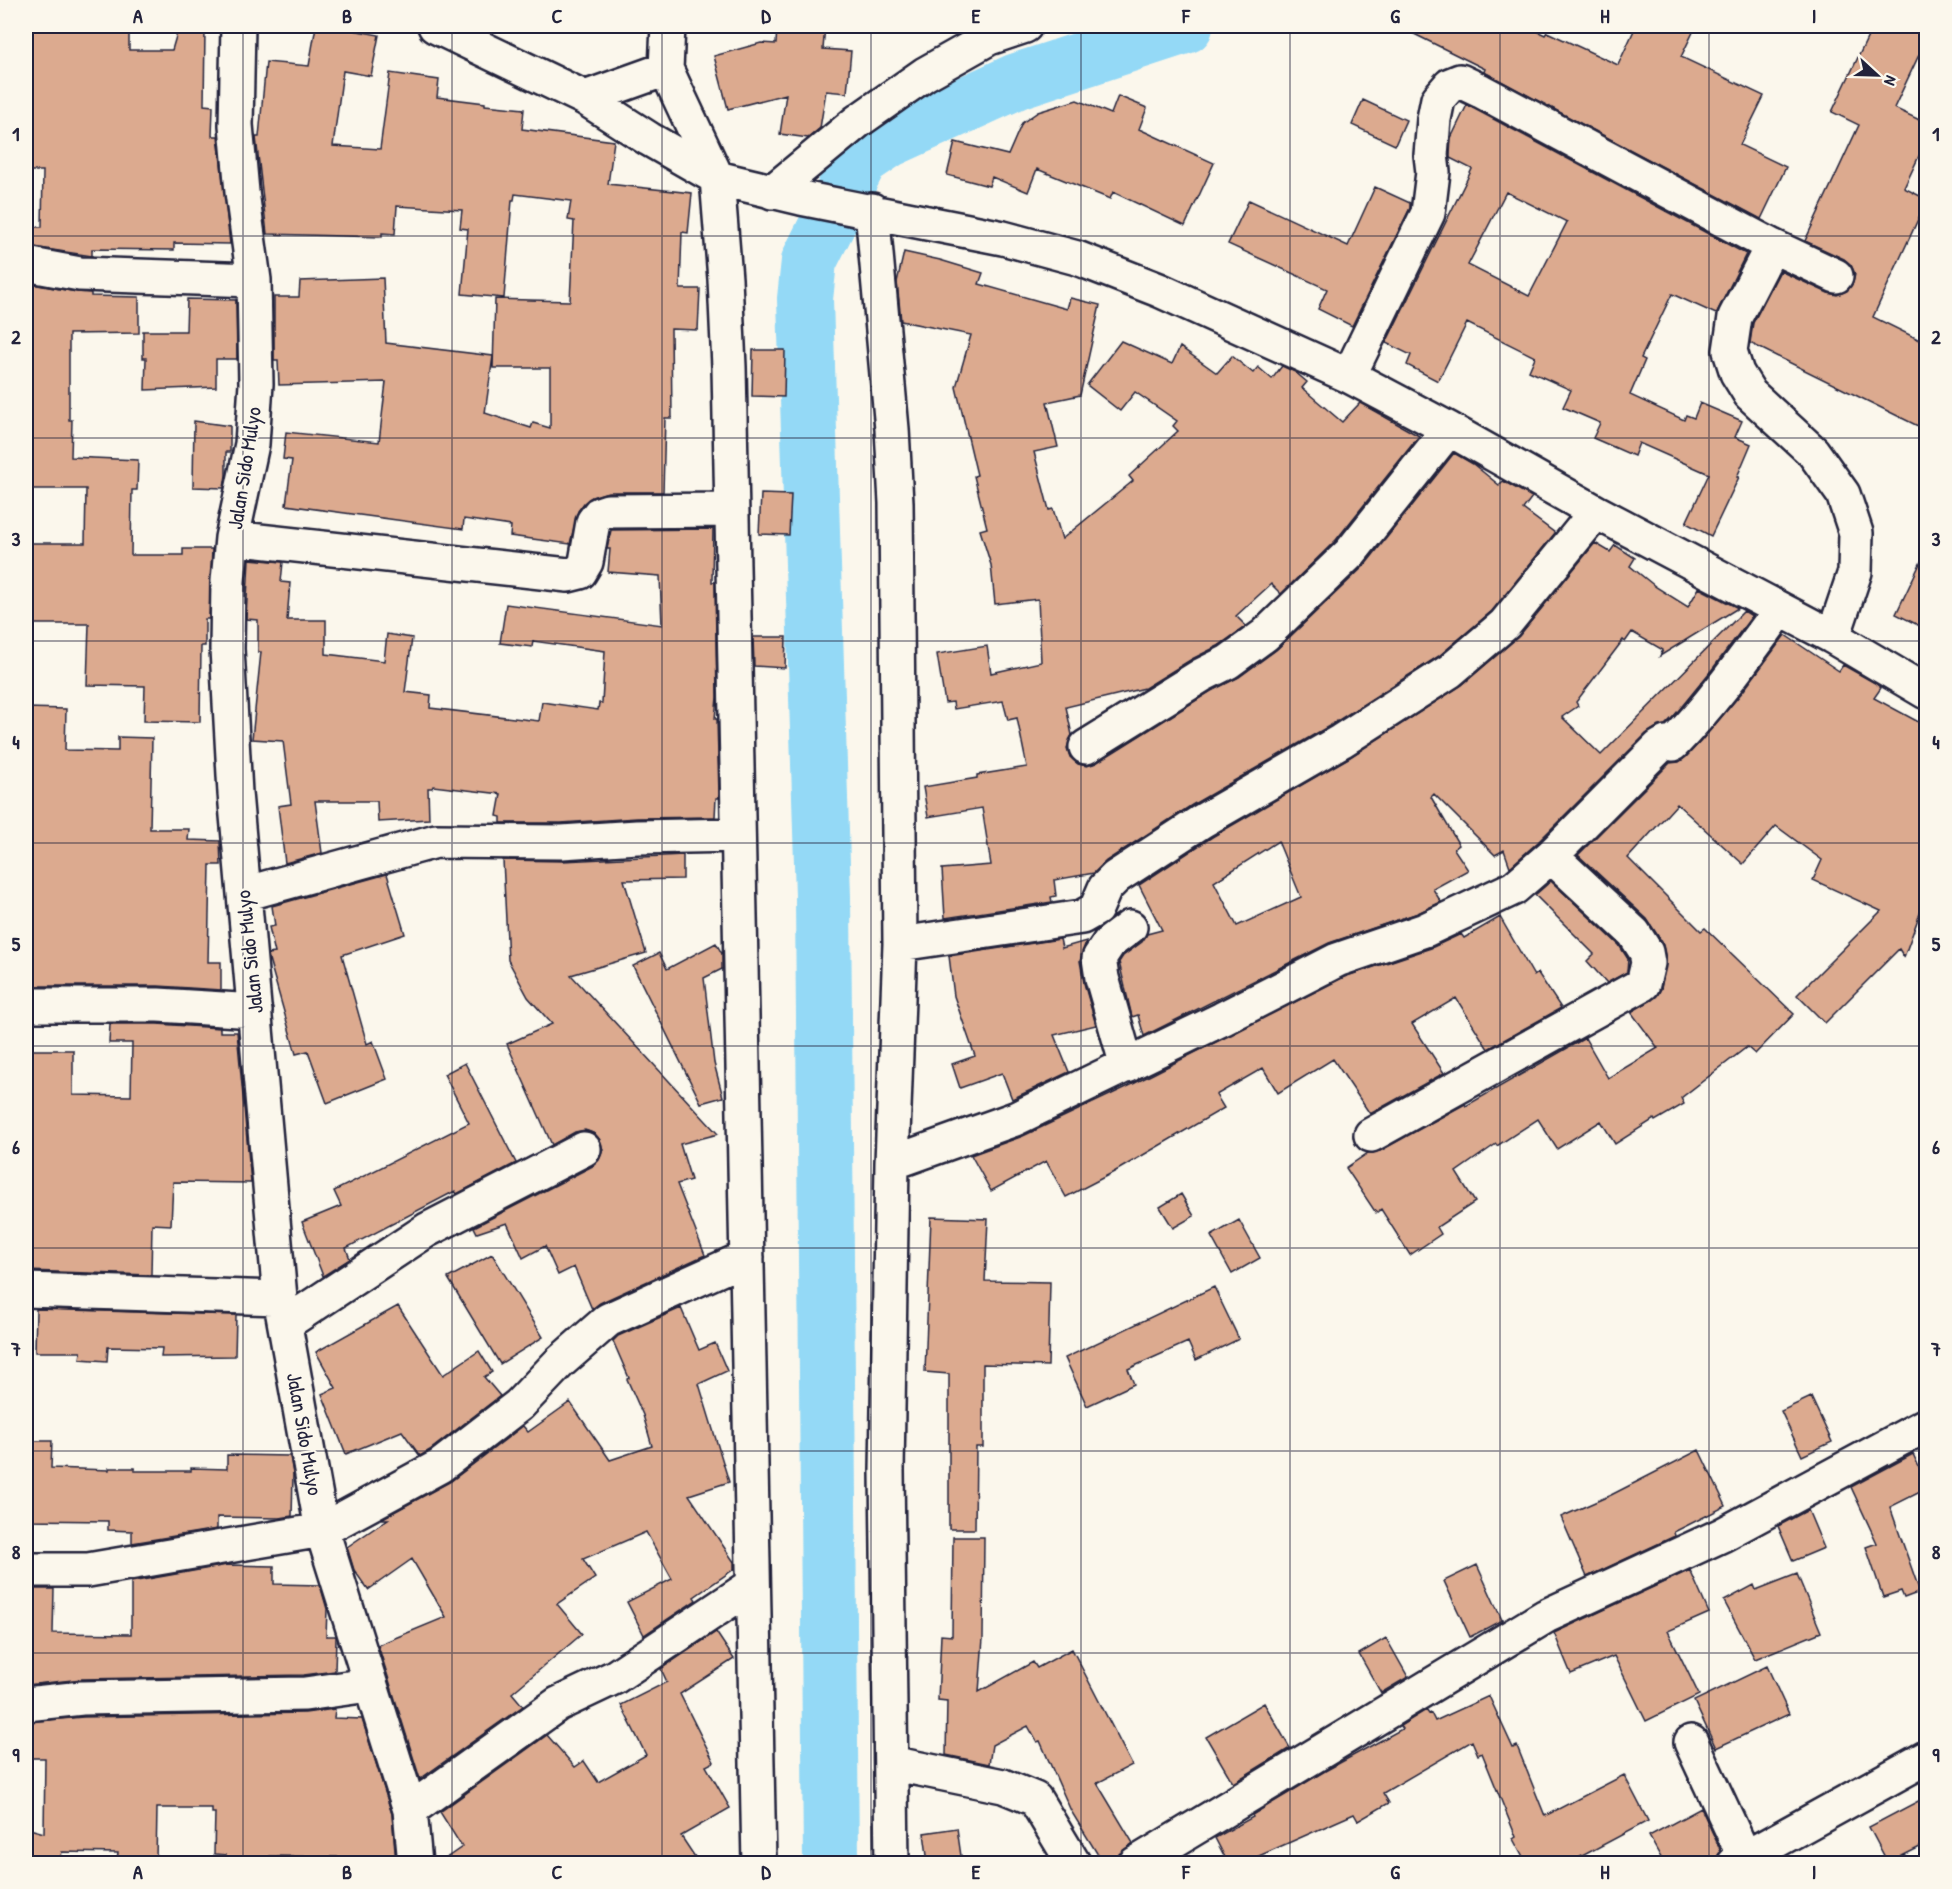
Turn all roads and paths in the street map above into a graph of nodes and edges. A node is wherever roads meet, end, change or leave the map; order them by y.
1 (238, 26) edge
2 (435, 26) edge
3 (668, 26) edge
4 (1025, 26) edge
5 (992, 32) edge
6 (666, 69) junction
7 (585, 98) junction
8 (717, 178) junction
9 (772, 192) junction
10 (865, 209) junction
11 (1772, 246) junction
12 (26, 264) edge
13 (1836, 276) dead end
14 (254, 280) junction
15 (1349, 376) junction
16 (1449, 429) junction
17 (731, 510) junction
18 (1596, 512) junction
19 (232, 538) junction
20 (1780, 610) junction
21 (1833, 637) junction
22 (1926, 692) edge
23 (1086, 747) dead end
24 (738, 835) junction
25 (1551, 856) junction
26 (244, 894) junction
27 (1130, 927) dead end
28 (900, 944) junction
29 (26, 1005) edge
30 (255, 1011) junction
31 (1127, 1066) junction
32 (1371, 1135) dead end
33 (584, 1149) dead end
34 (892, 1163) junction
35 (747, 1257) junction
36 (26, 1290) edge
37 (283, 1311) junction
38 (1926, 1425) edge
39 (322, 1530) junction
40 (26, 1570) edge
41 (753, 1585) junction
42 (369, 1685) junction
43 (26, 1704) edge
44 (1691, 1742) dead end
45 (1926, 1758) edge
46 (891, 1764) junction
47 (410, 1810) junction
48 (1739, 1861) edge
49 (415, 1863) edge
50 (759, 1863) edge
51 (892, 1863) edge
52 (1074, 1863) edge
53 (1135, 1863) edge

1 - 14 street, Jalan Sido Mulyo
2 - 7 street
3 - 6 street
4 - 5 street
5 - 9 street
6 - 7 street
6 - 8 street
7 - 8 street
8 - 9 street
8 - 17 street
9 - 10 street
10 - 15 street
10 - 28 street
11 - 13 street
11 - 15 street
11 - 21 street
12 - 14 street
14 - 19 street, Jalan Sido Mulyo
15 - 16 street
16 - 18 street
16 - 23 street
17 - 19 street
17 - 24 street
18 - 20 street
18 - 28 street
19 - 26 street, Jalan Sido Mulyo
20 - 21 street
20 - 25 street
21 - 22 street
24 - 26 street
24 - 35 street
25 - 31 street
25 - 32 street
26 - 30 street, Jalan Sido Mulyo
27 - 31 street
28 - 34 street
29 - 30 street
30 - 37 street, Jalan Sido Mulyo
31 - 34 street
33 - 37 street
34 - 46 street
35 - 39 street
35 - 41 street
36 - 37 street
37 - 39 street, Jalan Sido Mulyo
38 - 53 street
39 - 40 street
39 - 42 street, Jalan Sido Mulyo
41 - 47 street
41 - 50 street
42 - 43 street
42 - 47 street, Jalan Sido Mulyo
44 - 48 street
45 - 48 street
46 - 51 street
46 - 52 street
47 - 49 street, Jalan Sido Mulyo

